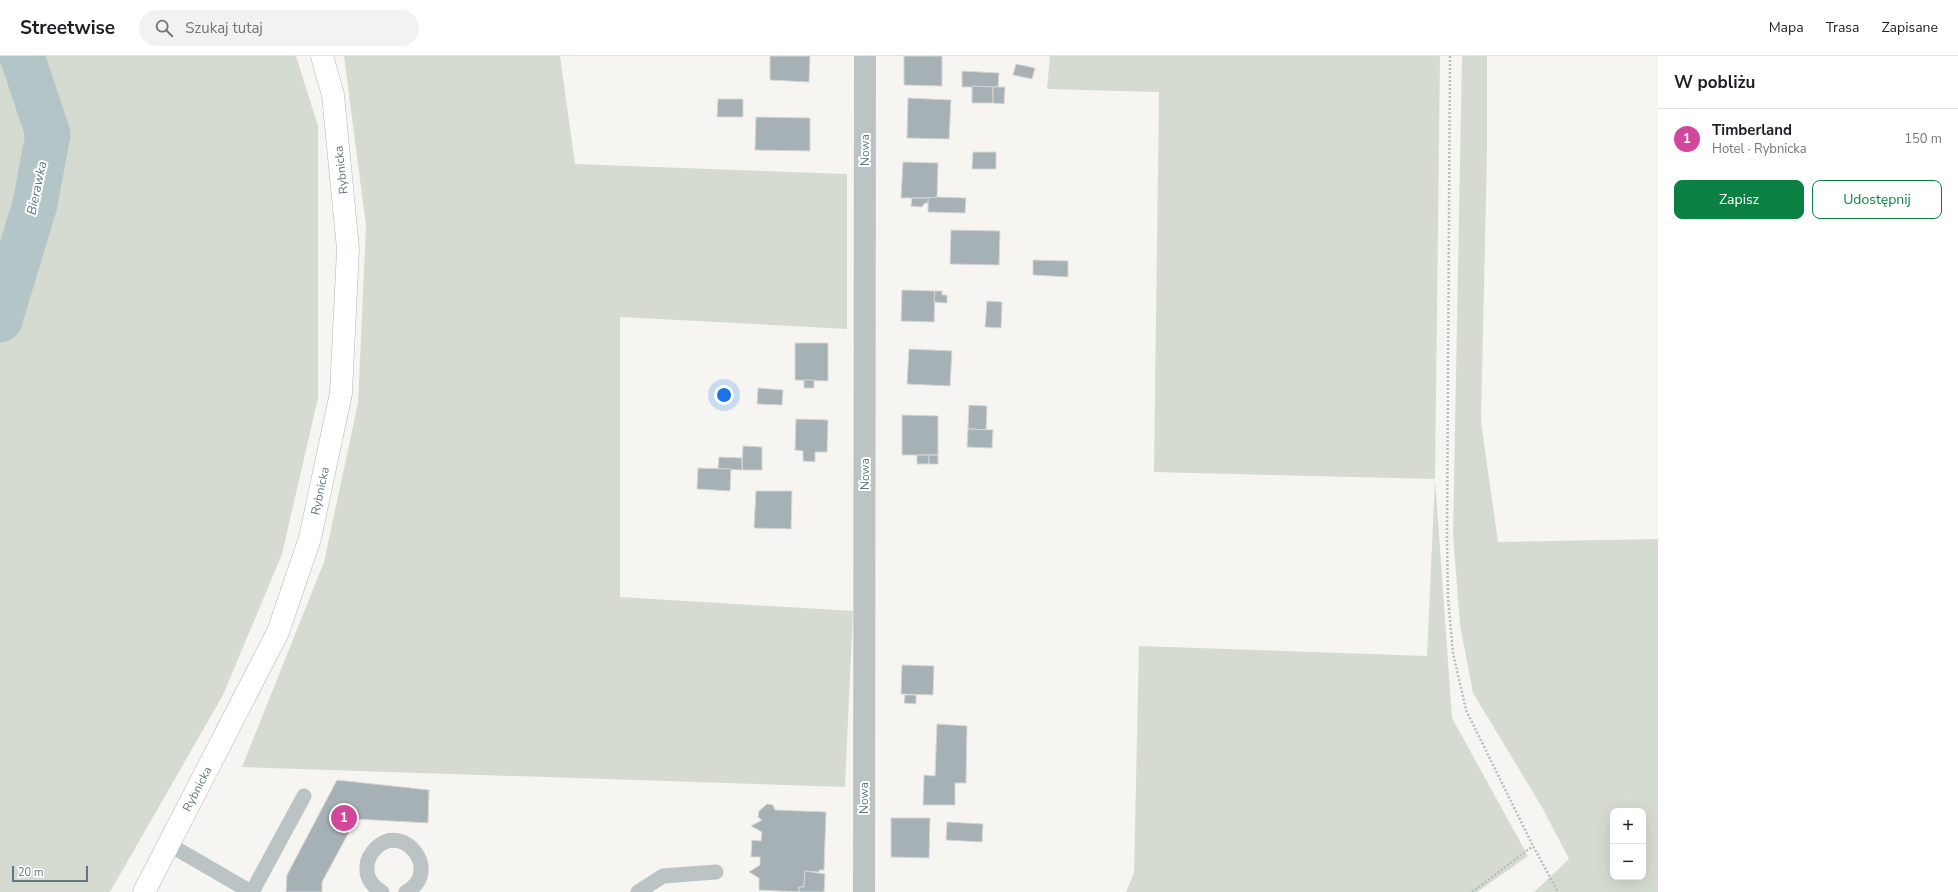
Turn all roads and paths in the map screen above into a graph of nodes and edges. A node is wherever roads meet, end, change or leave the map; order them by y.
1 (322, 56) edge
2 (865, 56) edge
3 (1450, 56) edge
4 (304, 796) dead end
5 (170, 845) junction
6 (1533, 846) junction
7 (716, 872) dead end
8 (144, 892) edge
9 (251, 892) edge
10 (382, 892) edge
11 (406, 892) edge
12 (638, 892) edge
13 (864, 892) edge
14 (1472, 892) edge
15 (1558, 892) edge

1 - 5 main road, Rybnicka
2 - 13 street, Nowa
3 - 6 path
4 - 9 lane
5 - 8 main road, Rybnicka
5 - 9 lane
6 - 14 path
6 - 15 path
7 - 12 lane
10 - 11 lane

